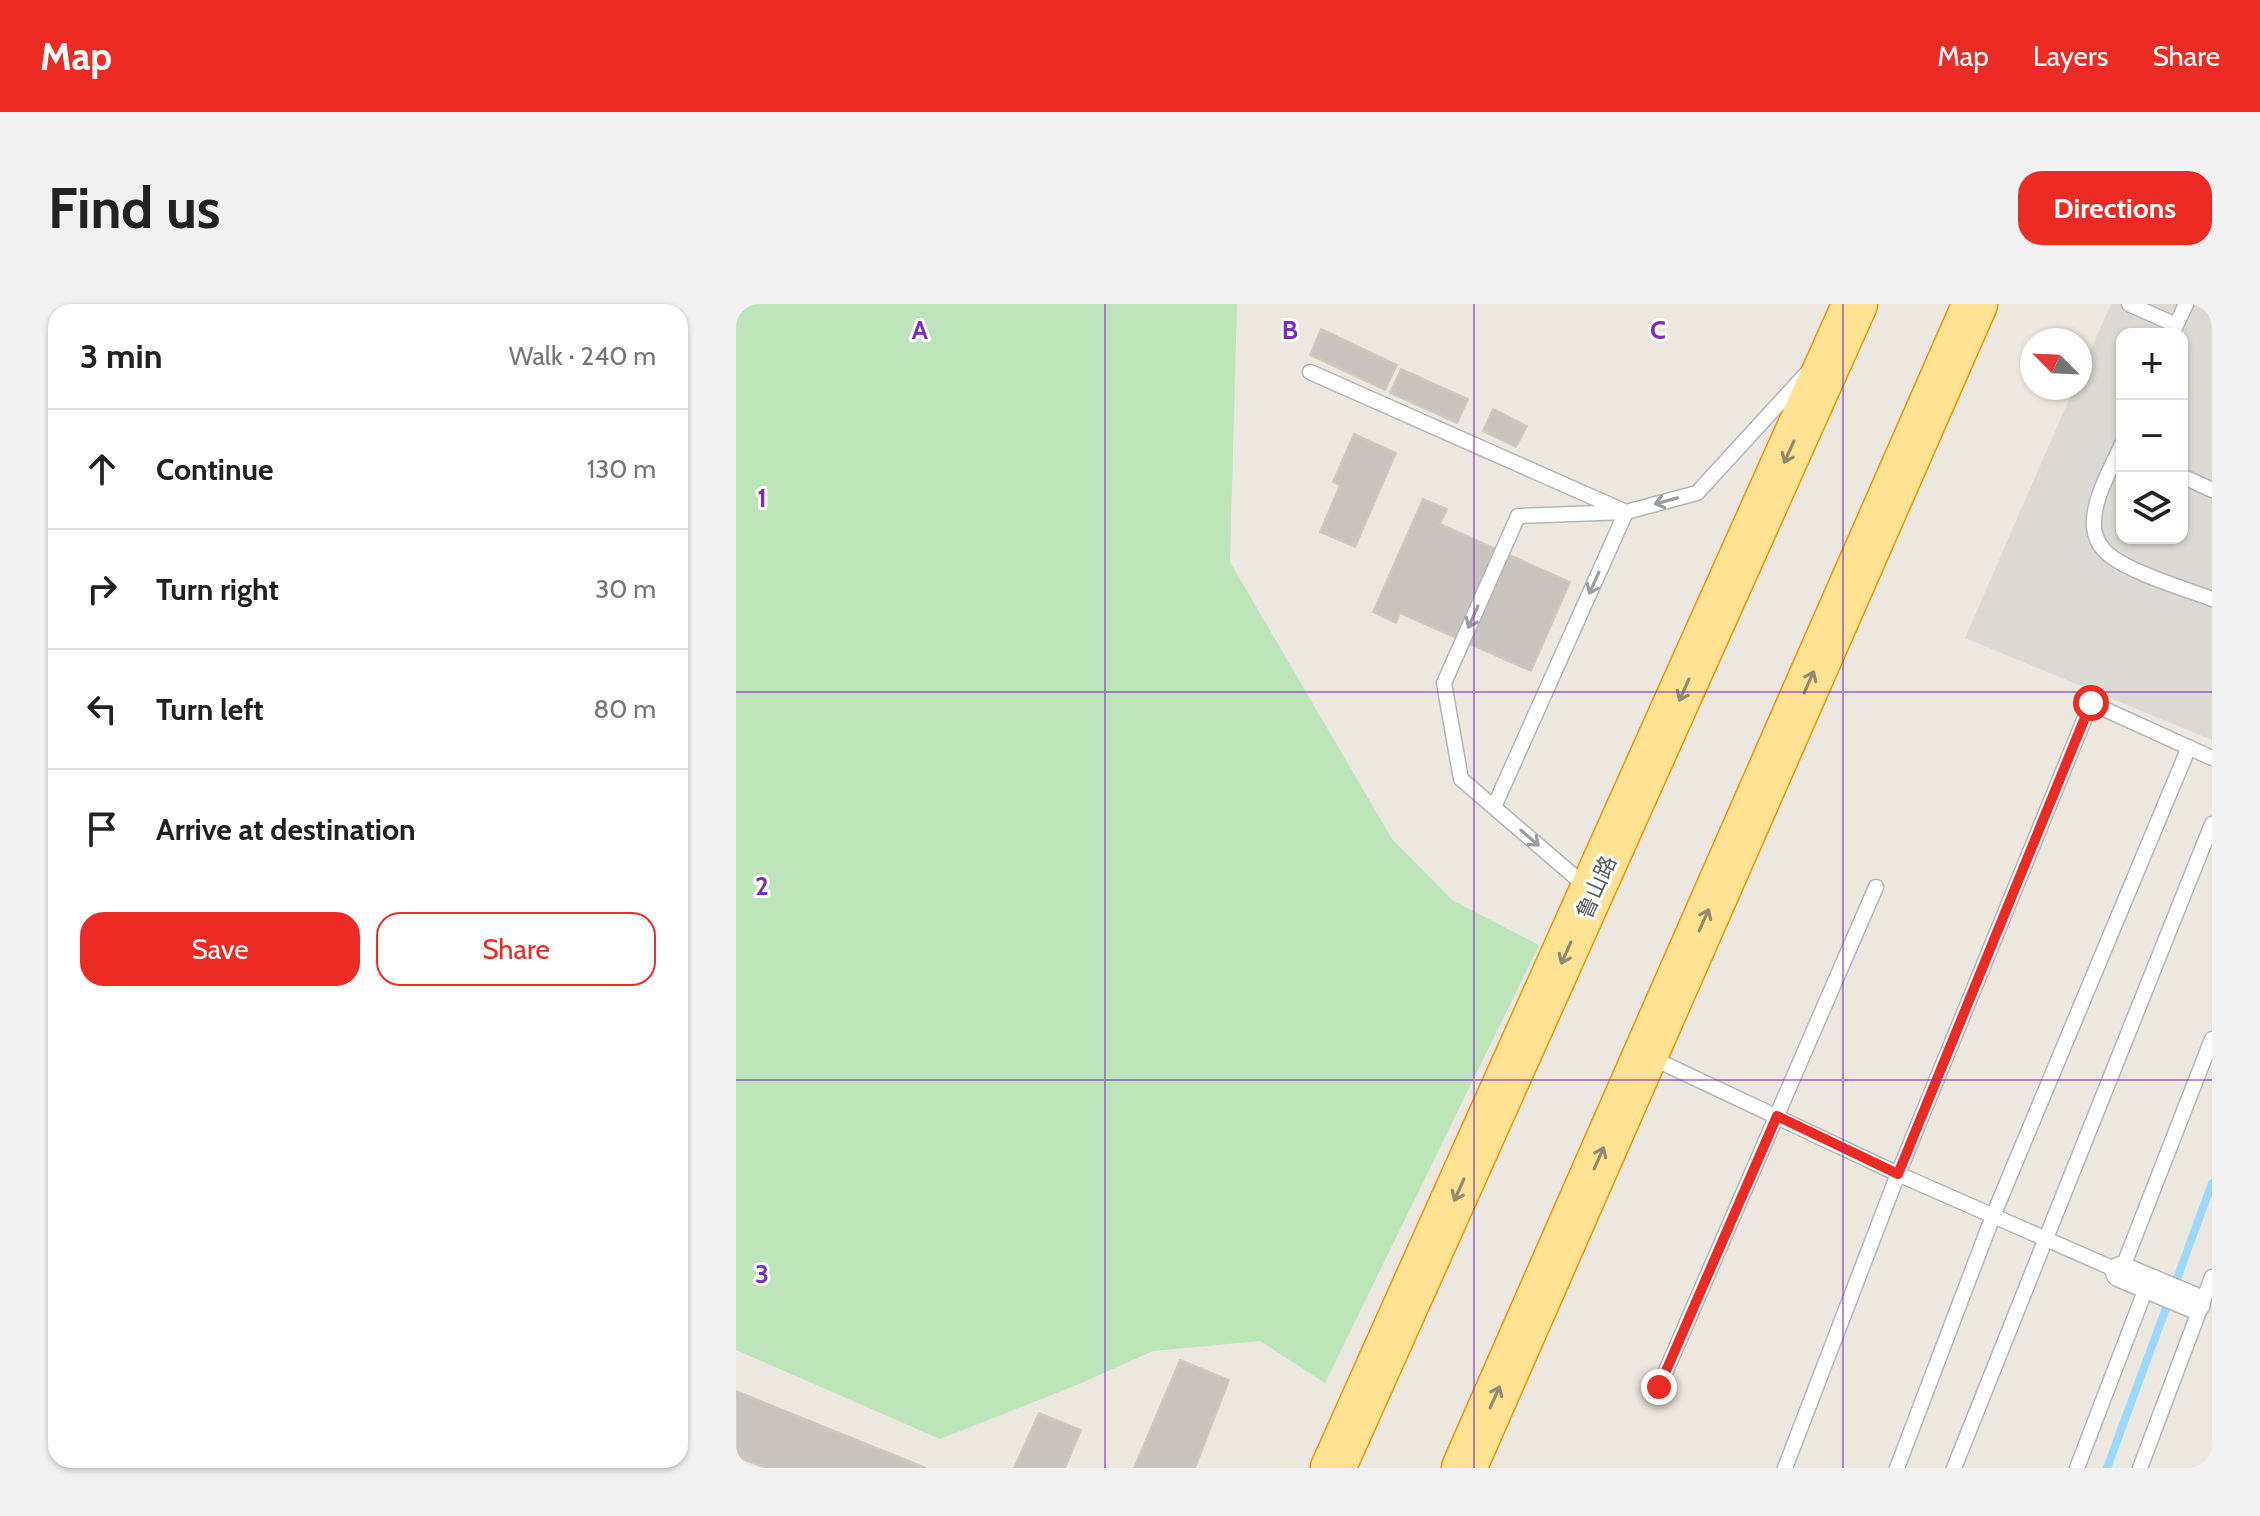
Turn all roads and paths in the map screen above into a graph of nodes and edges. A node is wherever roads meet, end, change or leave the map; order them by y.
1 (1975, 304) edge
2 (2129, 304) edge
3 (2186, 304) edge
4 (1848, 320) edge
5 (2172, 328) edge
6 (2174, 328) edge
7 (1310, 372) dead end
8 (2116, 459) edge
9 (2188, 479) edge
10 (2212, 490) edge
11 (1626, 512) junction
12 (2212, 599) edge
13 (2189, 747) junction
14 (2212, 758) edge
15 (1494, 807) junction
16 (2212, 824) edge
17 (1876, 887) dead end
18 (1593, 892) junction
19 (2212, 1039) edge
20 (1645, 1055) junction
21 (1777, 1116) junction
22 (1898, 1174) junction
23 (1993, 1216) junction
24 (2044, 1239) junction
25 (2212, 1277) edge
26 (2134, 1278) junction
27 (2203, 1305) edge
28 (1659, 1387) dead end
29 (1333, 1468) edge
30 (1464, 1468) edge
31 (1785, 1468) edge
32 (1897, 1468) edge
33 (1954, 1468) edge
34 (2077, 1468) edge
35 (2140, 1468) edge

20 -> 1 highway
2 - 5 lane
3 - 6 lane
4 -> 11 lane
4 -> 18 highway, 鲁山路
7 - 11 lane
8 - 12 lane
9 - 10 lane
11 -> 15 lane
11 -> 15 lane
13 - 14 lane
13 - 22 lane
13 - 23 lane
15 -> 18 lane
16 - 24 lane
17 - 21 lane
18 -> 29 highway, 鲁山路
19 - 26 lane
20 - 21 lane
30 -> 20 highway
21 - 22 lane
21 - 28 lane
22 - 23 lane
22 - 31 lane
23 - 24 lane
23 - 32 lane
24 - 26 lane
24 - 33 lane
25 - 27 lane
26 - 27 street
26 - 34 lane
27 - 35 lane

